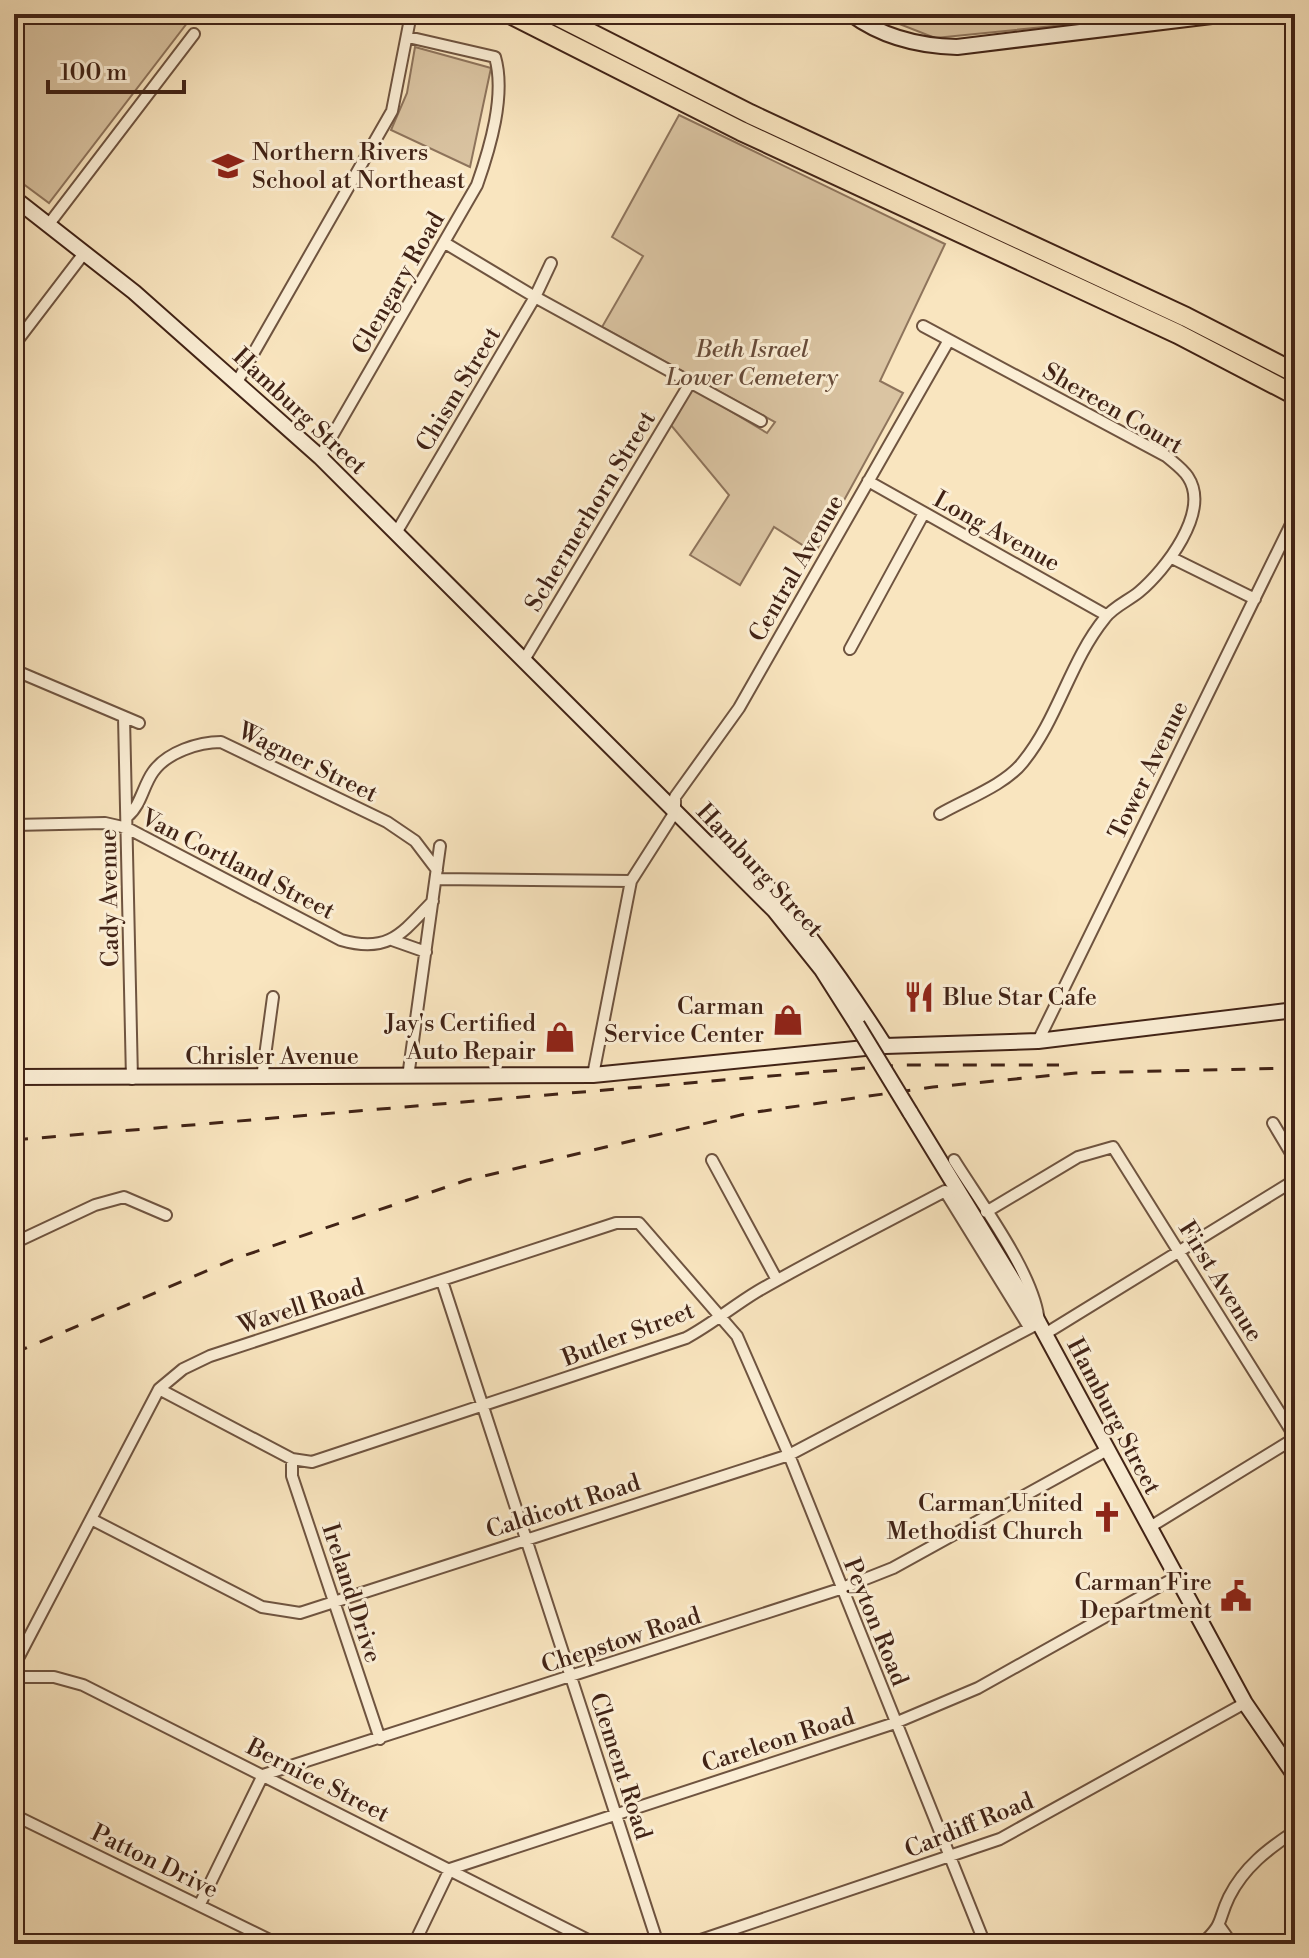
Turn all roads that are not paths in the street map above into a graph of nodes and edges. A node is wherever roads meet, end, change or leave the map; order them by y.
1 (411, 14) edge
2 (510, 14) edge
3 (553, 14) edge
4 (851, 14) edge
5 (1228, 14) edge
6 (1131, 20) edge
7 (194, 34) dead end
8 (408, 37) junction
9 (14, 198) edge
10 (49, 224) junction
11 (445, 243) junction
12 (85, 252) junction
13 (551, 263) dead end
14 (535, 297) junction
15 (14, 323) edge
16 (923, 326) dead end
17 (27, 329) junction
18 (949, 340) junction
19 (14, 345) edge
20 (1295, 373) edge
21 (237, 382) junction
22 (690, 383) junction
23 (1295, 395) edge
24 (761, 421) dead end
25 (320, 457) junction
26 (868, 481) junction
27 (924, 513) junction
28 (1295, 516) edge
29 (396, 533) junction
30 (1172, 558) junction
31 (1255, 599) junction
32 (1106, 615) junction
33 (850, 649) dead end
34 (524, 660) junction
35 (14, 670) edge
36 (124, 717) junction
37 (139, 723) dead end
38 (675, 812) junction
39 (940, 814) dead end
40 (127, 822) junction
41 (14, 825) edge
42 (711, 845) junction
43 (440, 846) dead end
44 (437, 874) junction
45 (631, 881) junction
46 (433, 901) junction
47 (392, 940) junction
48 (426, 952) junction
49 (273, 997) dead end
50 (1295, 1010) edge
51 (1038, 1041) junction
52 (885, 1046) junction
53 (593, 1075) junction
54 (14, 1077) edge
55 (408, 1077) junction
56 (262, 1078) junction
57 (132, 1079) junction
58 (1273, 1123) dead end
59 (712, 1160) dead end
60 (954, 1160) dead end
61 (1295, 1160) edge
62 (1295, 1180) edge
63 (986, 1212) junction
64 (166, 1215) dead end
65 (14, 1243) edge
66 (1180, 1253) junction
67 (777, 1280) junction
68 (442, 1281) junction
69 (723, 1318) junction
70 (1038, 1328) junction
71 (159, 1389) junction
72 (484, 1407) junction
73 (1295, 1438) edge
74 (1107, 1450) junction
75 (789, 1455) junction
76 (292, 1459) junction
77 (91, 1519) junction
78 (1150, 1527) junction
79 (526, 1539) junction
80 (1176, 1577) junction
81 (840, 1589) junction
82 (333, 1603) junction
83 (14, 1666) edge
84 (14, 1677) edge
85 (572, 1677) junction
86 (1245, 1703) junction
87 (895, 1723) junction
88 (380, 1739) junction
89 (1289, 1757) edge
90 (263, 1775) junction
91 (1295, 1776) edge
92 (615, 1813) junction
93 (14, 1815) edge
94 (1295, 1831) edge
95 (949, 1859) junction
96 (450, 1869) junction
97 (200, 1904) junction
98 (1220, 1927) junction
99 (278, 1944) edge
100 (414, 1944) edge
101 (596, 1944) edge
102 (658, 1944) edge
103 (689, 1944) edge
104 (985, 1944) edge
105 (1202, 1944) edge
106 (1232, 1944) edge

1 - 8 street
2 - 23 highway
3 - 20 highway
4 - 6 main road
5 - 6 main road
7 - 10 street
8 - 11 street, Glengary Road
8 - 21 street
9 - 10 main road, Hamburg Street
10 - 12 main road, Hamburg Street
11 - 14 street
11 - 25 street, Glengary Road
12 - 17 street
12 - 21 main road, Hamburg Street
13 - 14 street, Chism Street
14 - 22 street
14 - 29 street, Chism Street
15 - 17 street
16 - 18 street, Shereen Court
17 - 19 street
18 - 26 street, Central Avenue
18 - 30 street, Shereen Court
21 - 25 main road, Hamburg Street
22 - 24 street
22 - 34 street, Schermerhorn Street
25 - 29 main road, Hamburg Street
26 - 27 street, Long Avenue
26 - 38 street, Central Avenue
27 - 32 street, Long Avenue
27 - 33 street
28 - 31 street, Tower Avenue
29 - 34 main road, Hamburg Street
30 - 31 street
30 - 32 street, Shereen Court
31 - 51 street, Tower Avenue
32 - 39 street, Shereen Court
34 - 38 main road, Hamburg Street
35 - 36 street
36 - 37 street
36 - 40 street, Cady Avenue
38 - 42 main road, Hamburg Street
38 - 45 street, Central Avenue
40 - 41 street, Van Cortland Street
40 - 44 street, Wagner Street
40 - 47 street, Van Cortland Street
40 - 57 street, Cady Avenue
42 - 52 main road
42 - 70 main road, Hamburg Street, bridge
43 - 44 street
44 - 45 street
44 - 46 street
45 - 53 street
46 - 47 street
46 - 48 street
47 - 48 street, Van Cortland Street
48 - 55 street
49 - 56 street
50 - 51 main road, Chrisler Avenue
51 - 52 main road, Chrisler Avenue
52 - 53 main road, Chrisler Avenue
53 - 55 main road, Chrisler Avenue
54 - 57 main road, Chrisler Avenue
55 - 56 main road, Chrisler Avenue
56 - 57 main road, Chrisler Avenue
58 - 61 street
59 - 67 street
60 - 63 street
62 - 66 street, Caldicott Road
63 - 66 street, First Avenue
63 - 70 street
64 - 65 street
66 - 70 street, Caldicott Road
66 - 73 street, First Avenue
67 - 69 street, Butler Street
67 - 70 street, Butler Street
68 - 69 street, Wavell Road
68 - 71 street, Wavell Road
68 - 72 street, Clement Road
69 - 72 street, Butler Street
69 - 75 street, Peyton Road
70 - 74 main road, Hamburg Street
70 - 75 street, Caldicott Road
71 - 76 street
71 - 77 street, Wavell Road
72 - 76 street, Butler Street
72 - 79 street, Clement Road
73 - 78 street
74 - 78 main road, Hamburg Street
74 - 81 street, Chepstow Road
75 - 79 street, Caldicott Road
75 - 81 street, Peyton Road
76 - 82 street, Ireland Drive
77 - 82 street, Caldicott Road
77 - 83 street, Wavell Road
78 - 80 main road, Hamburg Street
79 - 82 street, Caldicott Road
79 - 85 street, Clement Road
80 - 86 main road, Hamburg Street
80 - 87 street, Careleon Road
81 - 85 street, Chepstow Road
81 - 87 street, Peyton Road
82 - 88 street, Ireland Drive
84 - 90 street, Bernice Street
85 - 88 street, Chepstow Road
85 - 92 street, Clement Road
86 - 89 main road, Hamburg Street
86 - 95 street, Cardiff Road
87 - 92 street, Careleon Road
87 - 95 street, Peyton Road
88 - 90 street, Chepstow Road
89 - 91 main road, Hamburg Street
90 - 96 street, Bernice Street
90 - 97 street
92 - 96 street, Careleon Road
92 - 102 street, Clement Road
93 - 97 street, Patton Drive
94 - 98 street
95 - 103 street, Cardiff Road
95 - 104 street, Peyton Road
96 - 100 street
96 - 101 street, Bernice Street
97 - 99 street, Patton Drive
98 - 105 street
98 - 106 street

